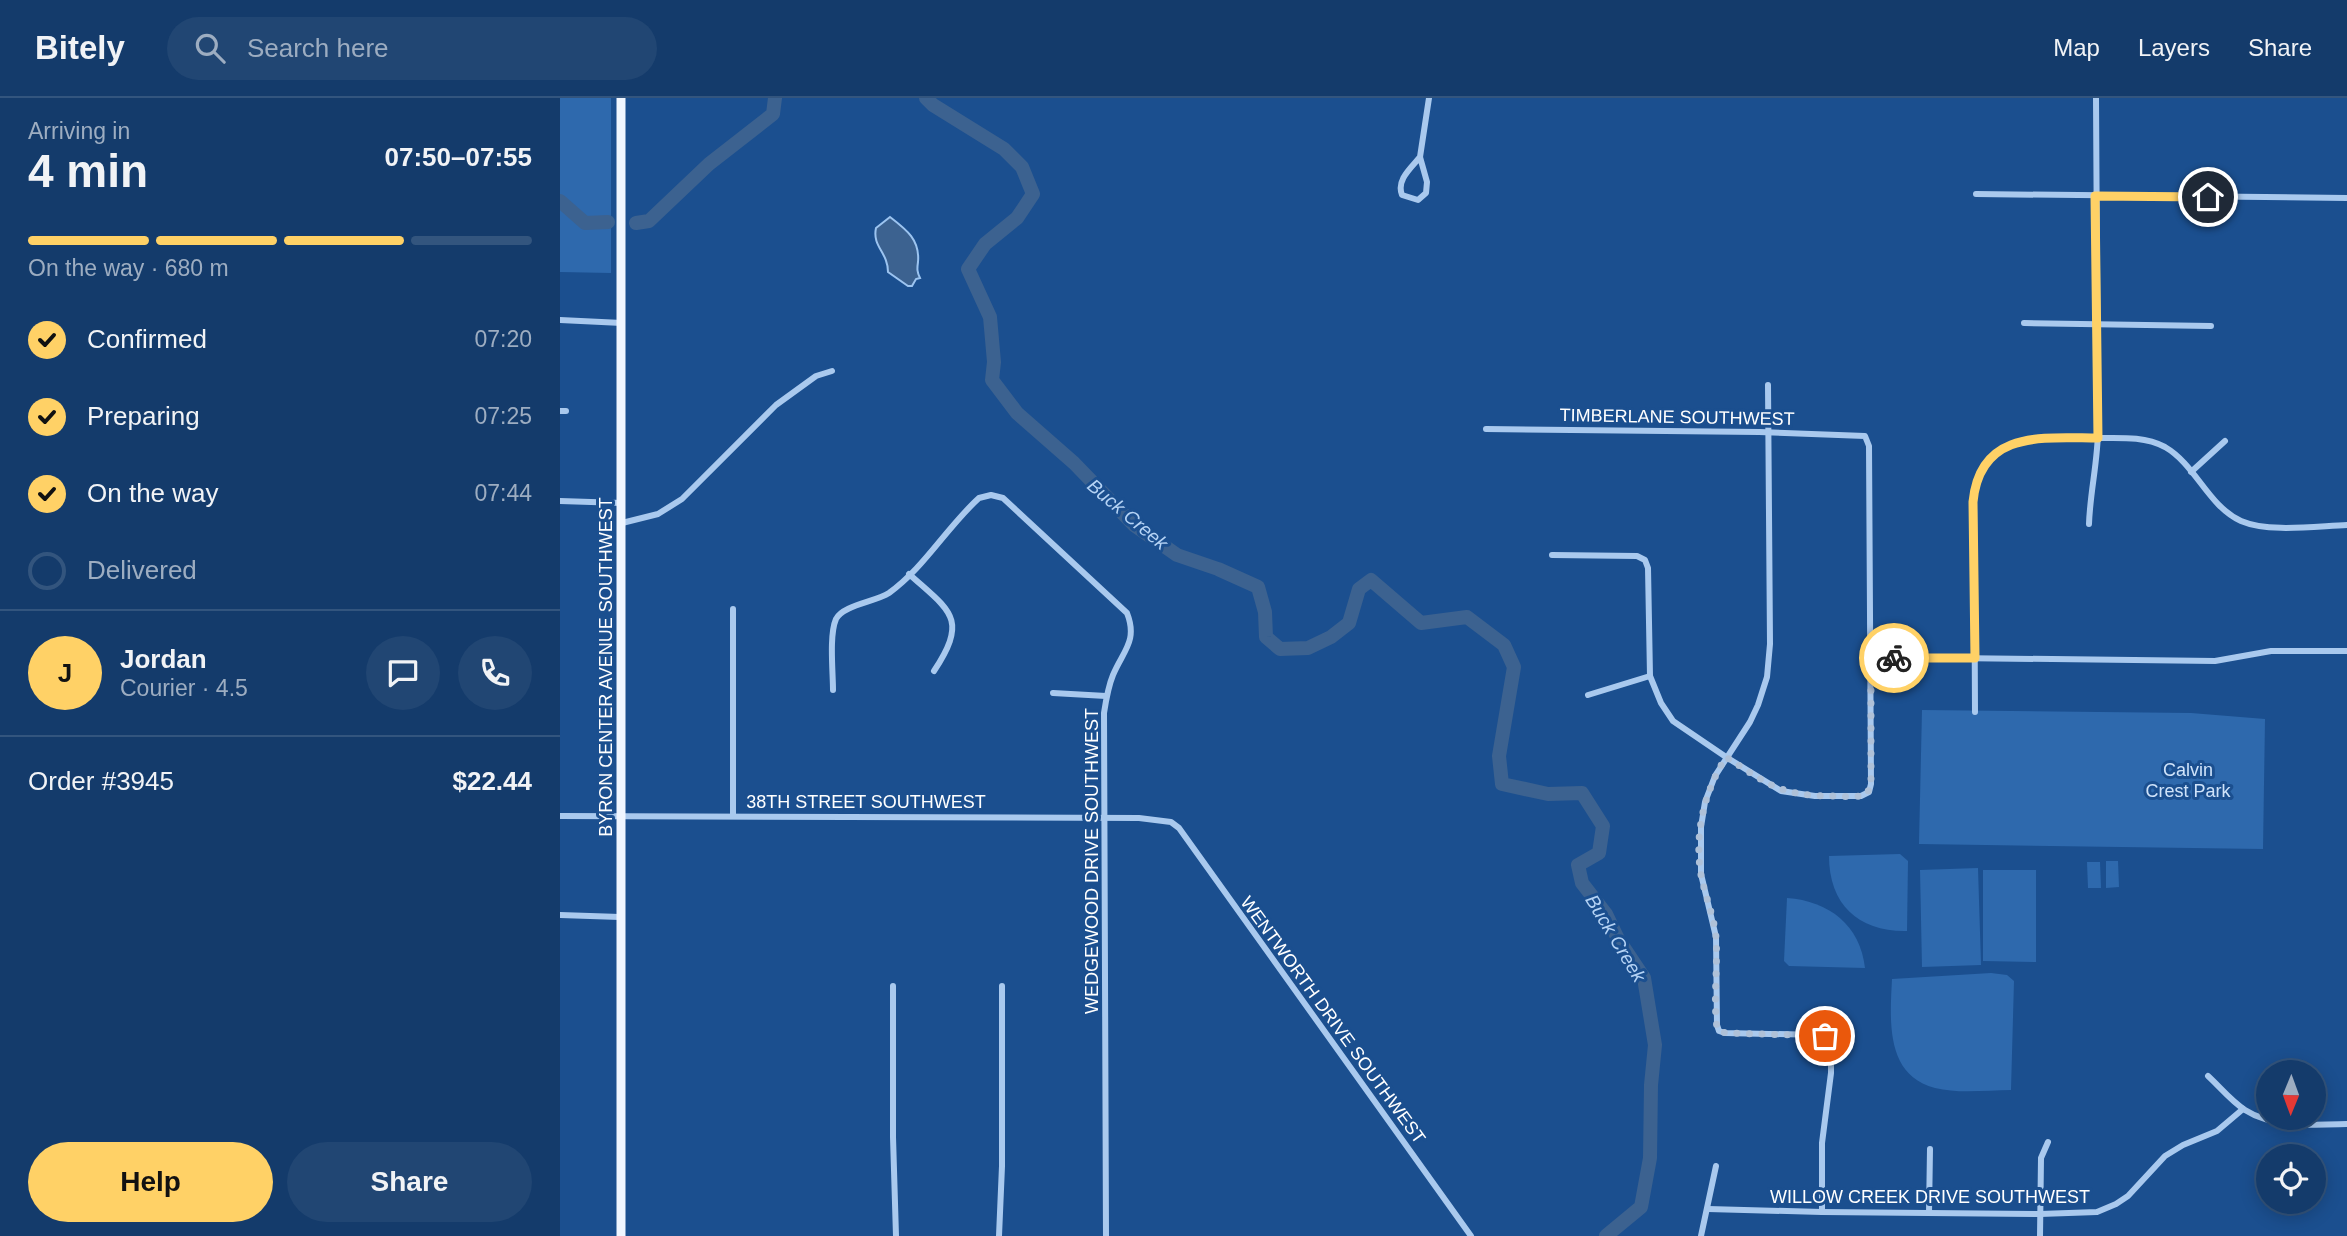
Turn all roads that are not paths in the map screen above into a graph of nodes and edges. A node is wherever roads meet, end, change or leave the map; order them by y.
1 (621, 98) edge
2 (1429, 98) edge
3 (2096, 98) edge
4 (1420, 157) junction
5 (1976, 194) dead end
6 (2095, 196) junction
7 (2347, 198) edge
8 (560, 320) edge
9 (622, 323) junction
10 (2024, 323) dead end
11 (2097, 324) junction
12 (2211, 326) dead end
13 (832, 371) dead end
14 (1768, 385) dead end
15 (1486, 429) dead end
16 (1768, 432) junction
17 (2098, 438) junction
18 (2225, 441) dead end
19 (2191, 472) junction
20 (560, 501) edge
21 (622, 503) junction
22 (622, 523) junction
23 (2089, 524) dead end
24 (2347, 526) edge
25 (1552, 555) dead end
26 (909, 574) junction
27 (733, 609) dead end
28 (2347, 651) edge
29 (1871, 657) junction
30 (1975, 658) junction
31 (934, 671) dead end
32 (1650, 676) junction
33 (833, 690) dead end
34 (1052, 693) dead end
35 (1588, 695) dead end
36 (1106, 696) junction
37 (1975, 712) dead end
38 (1726, 757) junction
39 (733, 816) junction
40 (560, 817) edge
41 (1104, 817) junction
42 (621, 818) junction
43 (1171, 822) joint
44 (560, 915) edge
45 (620, 917) junction
46 (893, 986) dead end
47 (1002, 986) dead end
48 (2208, 1076) dead end
49 (2243, 1109) junction
50 (2347, 1124) edge
51 (2048, 1142) dead end
52 (1930, 1149) dead end
53 (1716, 1166) dead end
54 (1708, 1209) junction
55 (1822, 1212) junction
56 (1929, 1213) junction
57 (2040, 1214) junction
58 (621, 1236) edge
59 (895, 1236) edge
60 (999, 1236) edge
61 (1106, 1236) edge
62 (1471, 1236) edge
63 (1701, 1236) edge
64 (2040, 1236) edge

1 - 9 main road, BYRON CENTER AVENUE SOUTHWEST
2 - 4 street
3 - 6 street
4 - 4 street
5 - 6 street
6 - 7 street
6 - 11 street
8 - 9 street
9 - 21 main road, BYRON CENTER AVENUE SOUTHWEST
10 - 11 street
11 - 12 street
11 - 17 street
13 - 22 street
14 - 16 street
15 - 16 street, TIMBERLANE SOUTHWEST
16 - 29 street, TIMBERLANE SOUTHWEST
16 - 38 street
17 - 19 street
17 - 23 street
17 - 30 street
18 - 19 street
19 - 24 street
20 - 21 street
21 - 22 main road, BYRON CENTER AVENUE SOUTHWEST
22 - 42 main road, BYRON CENTER AVENUE SOUTHWEST
25 - 32 street
26 - 31 street
26 - 33 street, WEDGEWOOD DRIVE SOUTHWEST
26 - 36 street, WEDGEWOOD DRIVE SOUTHWEST
27 - 39 street
28 - 30 street
29 - 30 street
29 - 38 street
30 - 37 street
32 - 35 street
32 - 38 street
34 - 36 street
36 - 41 street, WEDGEWOOD DRIVE SOUTHWEST
38 - 55 street
39 - 41 street, 38TH STREET SOUTHWEST
39 - 42 street, 38TH STREET SOUTHWEST
40 - 42 street, 38TH STREET SOUTHWEST
41 - 43 street, 38TH STREET SOUTHWEST
41 - 61 street, WEDGEWOOD DRIVE SOUTHWEST
42 - 45 main road, BYRON CENTER AVENUE SOUTHWEST
43 - 62 street, WENTWORTH DRIVE SOUTHWEST
44 - 45 street
45 - 58 main road, BYRON CENTER AVENUE SOUTHWEST
46 - 59 street
47 - 60 street
48 - 49 street
49 - 50 street
49 - 57 street, WILLOW CREEK DRIVE SOUTHWEST
51 - 57 street
52 - 56 street
53 - 54 street
54 - 55 street, WILLOW CREEK DRIVE SOUTHWEST
54 - 63 street
55 - 56 street, WILLOW CREEK DRIVE SOUTHWEST
56 - 57 street, WILLOW CREEK DRIVE SOUTHWEST
57 - 64 street

